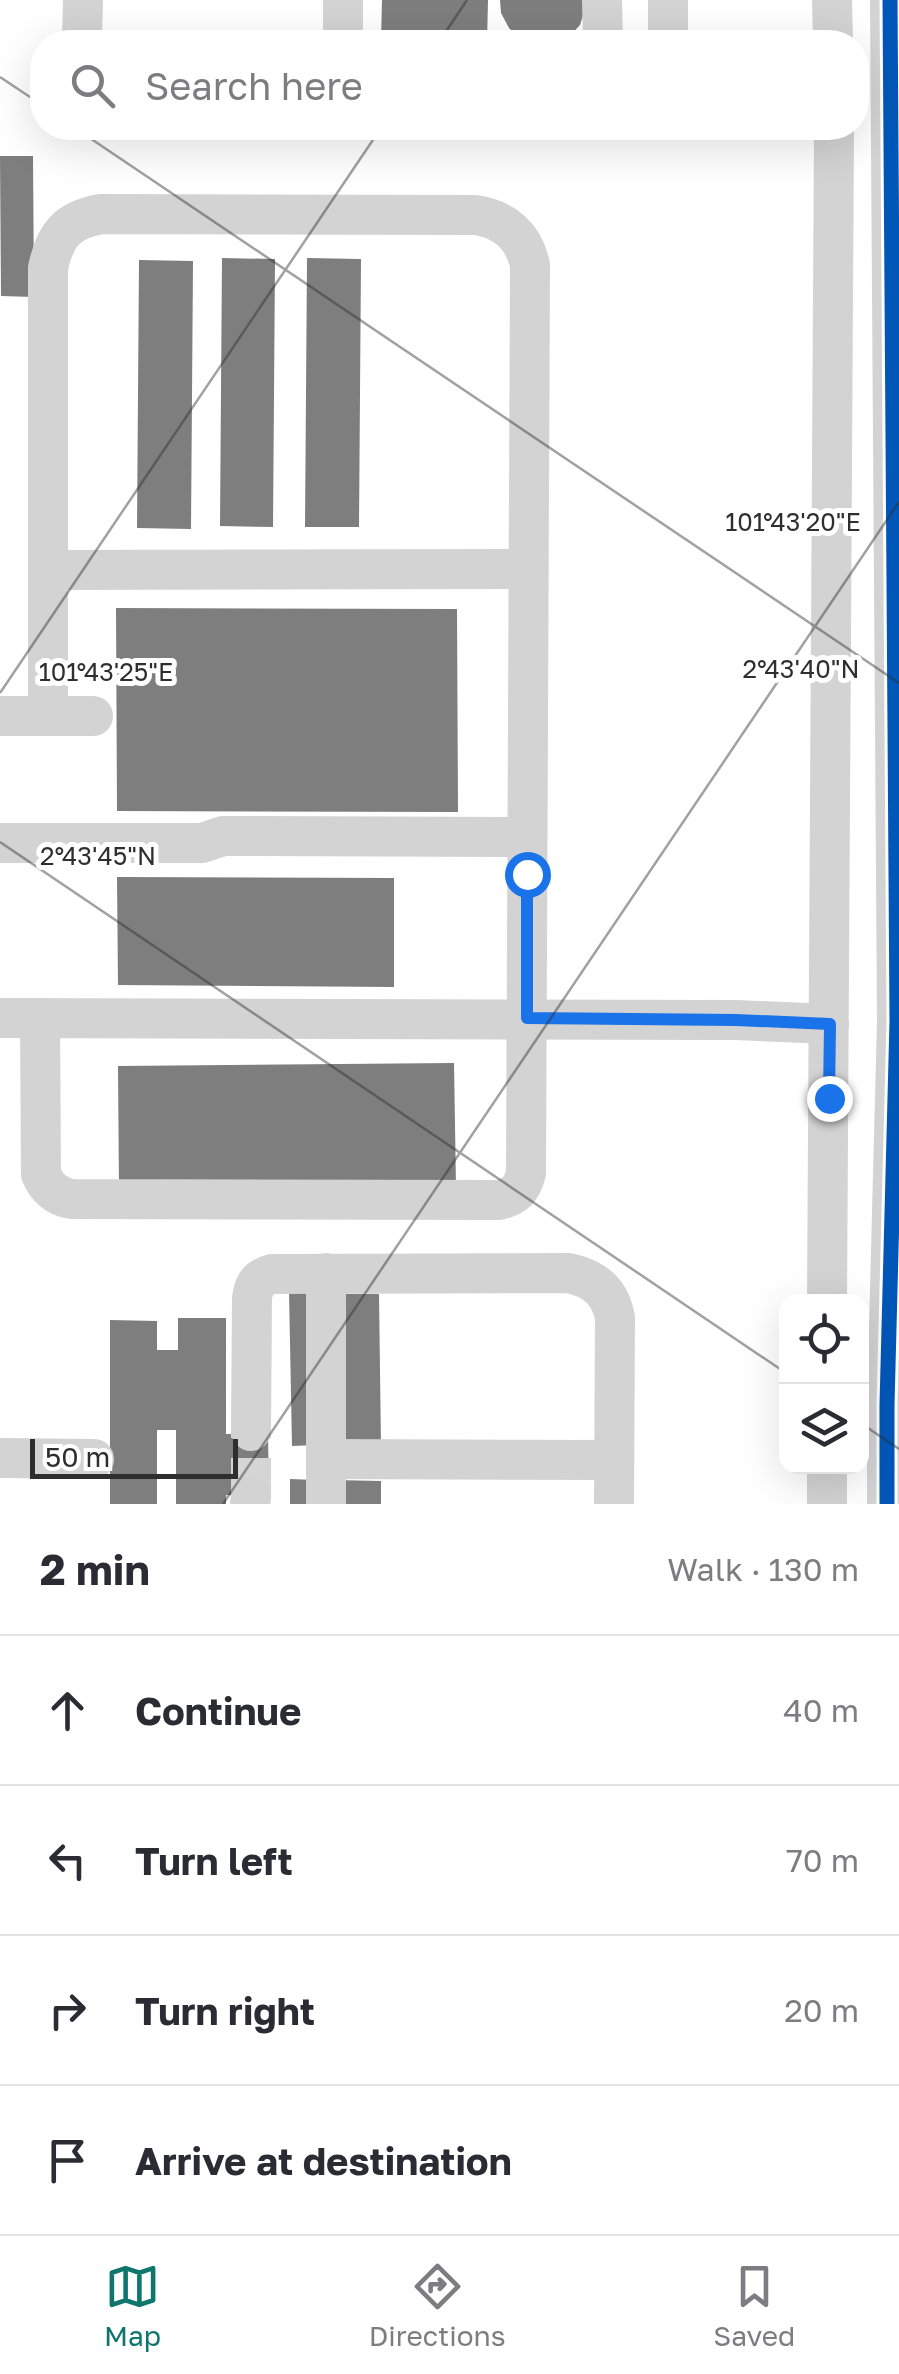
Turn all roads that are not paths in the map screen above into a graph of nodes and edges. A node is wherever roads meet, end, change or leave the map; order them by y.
1 (82, 0) edge
2 (343, 0) edge
3 (602, 0) edge
4 (668, 0) edge
5 (832, 0) edge
6 (890, 0) edge
7 (82, 30) edge
8 (343, 30) edge
9 (602, 30) edge
10 (668, 30) edge
11 (833, 30) edge
12 (834, 140) edge
13 (48, 570) junction
14 (528, 570) junction
15 (832, 642) junction
16 (898, 710) edge
17 (0, 716) edge
18 (48, 716) junction
19 (93, 716) dead end
20 (898, 815) edge
21 (528, 837) junction
22 (0, 843) edge
23 (20, 1018) edge
24 (527, 1018) junction
25 (830, 1024) junction
26 (326, 1273) junction
27 (896, 1279) edge
28 (828, 1294) edge
29 (882, 1400) edge
30 (251, 1431) tunnel mouth
31 (0, 1458) edge
32 (94, 1459) dead end
33 (326, 1459) junction
34 (614, 1460) junction
35 (827, 1474) edge
36 (326, 1504) edge
37 (614, 1504) edge
38 (827, 1504) edge
39 (887, 1504) edge

1 - 7 street
2 - 8 street
3 - 9 street
4 - 10 street
5 - 11 street
6 - 16 street
12 - 15 street
13 - 14 street
13 - 14 street
13 - 18 street
14 - 21 street
15 - 16 street
15 - 25 street
16 - 20 street
17 - 18 street
18 - 19 street
20 - 27 street
21 - 22 street
21 - 24 street
23 - 24 street
23 - 24 street
24 - 25 street
25 - 28 street
26 - 30 street
26 - 33 street
26 - 34 street
27 - 29 street
29 - 39 street
31 - 32 street
33 - 34 street
33 - 36 street
34 - 37 street
35 - 38 street

